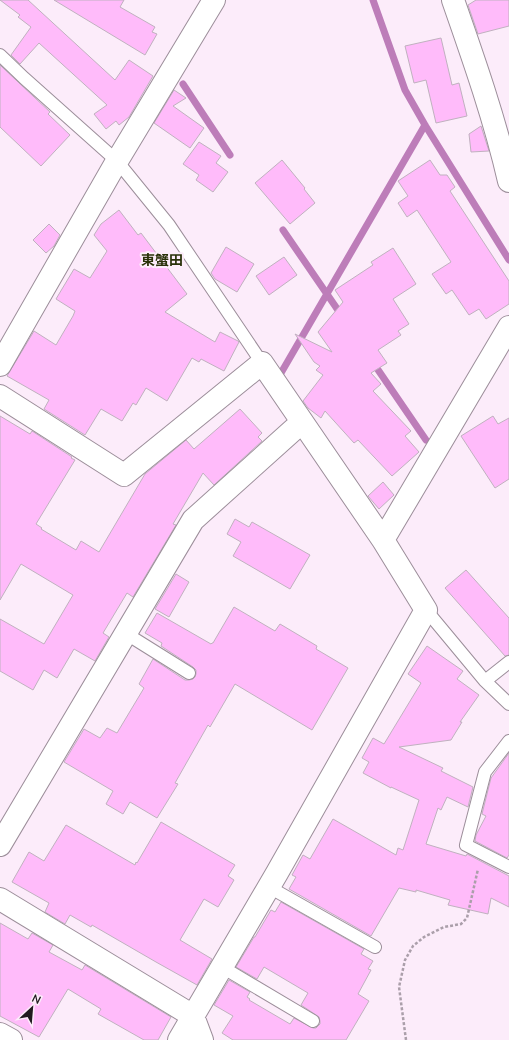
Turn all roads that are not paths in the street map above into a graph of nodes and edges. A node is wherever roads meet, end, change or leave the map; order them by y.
1 (453, 0) edge
2 (212, 1) edge
3 (0, 55) edge
4 (117, 161) junction
5 (509, 182) edge
6 (509, 327) edge
7 (1, 362) edge
8 (262, 363) junction
9 (0, 396) edge
10 (302, 422) junction
11 (383, 540) junction
12 (426, 610) junction
13 (125, 634) junction
14 (509, 662) edge
15 (188, 674) dead end
16 (485, 681) junction
17 (509, 704) edge
18 (509, 741) edge
19 (0, 844) edge
20 (509, 867) edge
21 (269, 887) junction
22 (0, 899) edge
23 (375, 947) dead end
24 (222, 967) junction
25 (193, 1016) junction
26 (313, 1020) dead end
27 (0, 1034) edge
28 (11, 1040) edge
29 (179, 1040) edge
30 (202, 1040) edge

1 - 5 street
2 - 4 street
3 - 4 lane
4 - 7 street
4 - 8 lane
6 - 11 street
8 - 9 street
8 - 10 street
10 - 11 street
10 - 13 street
11 - 12 street
12 - 16 lane
12 - 21 street
13 - 15 lane
13 - 19 street
14 - 16 lane
16 - 17 lane
18 - 20 lane
21 - 23 lane
21 - 24 street
22 - 25 street
24 - 25 street
24 - 26 lane
25 - 29 street
25 - 30 street
27 - 28 street

